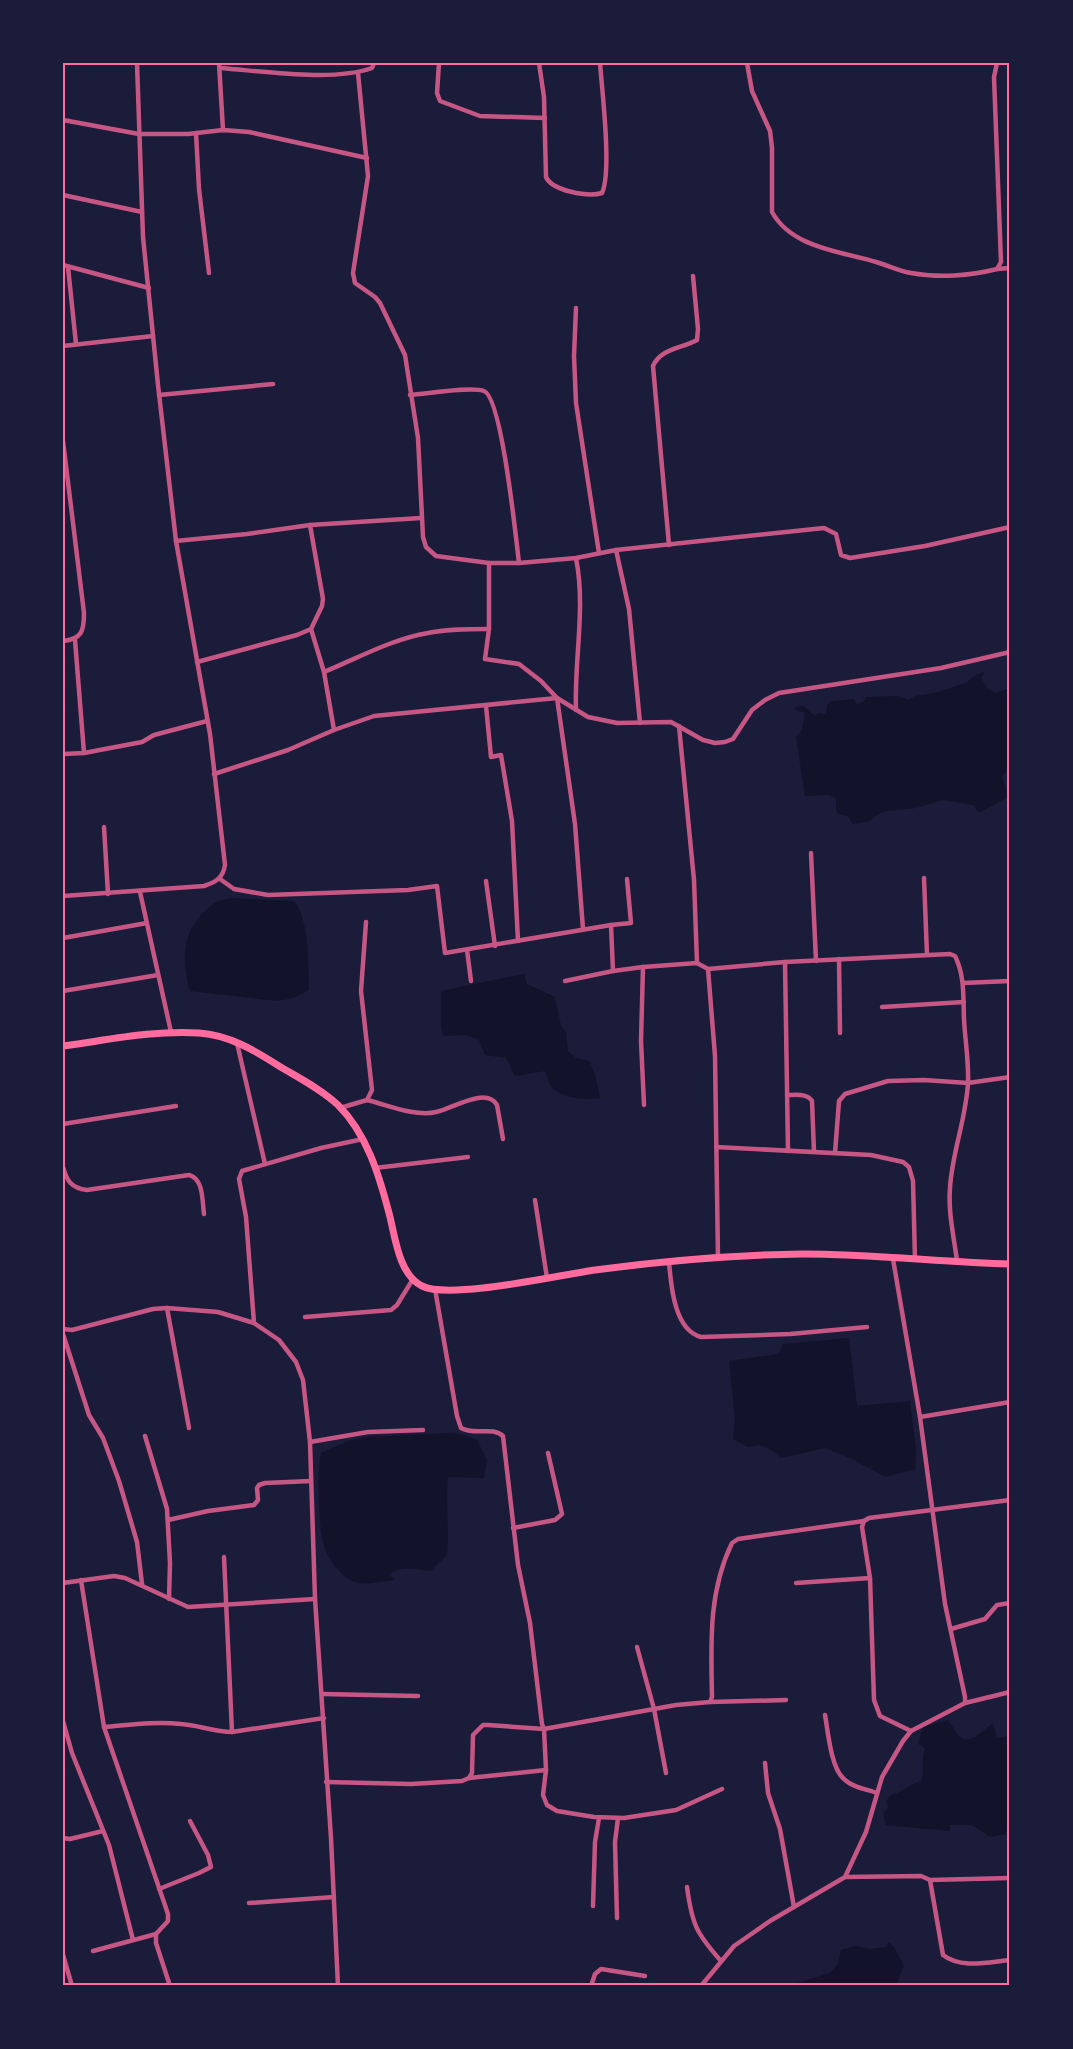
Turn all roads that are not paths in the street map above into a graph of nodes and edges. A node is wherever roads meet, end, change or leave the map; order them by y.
1 (137, 63) edge
2 (374, 63) edge
3 (439, 63) edge
4 (539, 63) edge
5 (600, 63) edge
6 (747, 63) edge
7 (997, 63) edge
8 (220, 66) edge
9 (358, 73) junction
10 (545, 118) junction
11 (63, 120) edge
12 (223, 130) junction
13 (196, 133) junction
14 (140, 134) junction
15 (367, 158) junction
16 (63, 195) edge
17 (142, 212) junction
18 (65, 266) edge
19 (1010, 268) edge
20 (997, 269) junction
21 (209, 273) dead end
22 (693, 276) dead end
23 (149, 288) junction
24 (576, 308) dead end
25 (153, 336) junction
26 (76, 344) junction
27 (63, 346) edge
28 (273, 384) dead end
29 (159, 395) junction
30 (410, 395) junction
31 (63, 441) edge
32 (421, 518) junction
33 (310, 525) junction
34 (1010, 527) edge
35 (176, 541) junction
36 (669, 544) junction
37 (616, 550) junction
38 (599, 553) junction
39 (576, 558) junction
40 (489, 562) junction
41 (519, 563) junction
42 (311, 628) junction
43 (489, 629) junction
44 (75, 640) junction
45 (63, 641) edge
46 (1010, 652) edge
47 (197, 662) junction
48 (324, 672) junction
49 (557, 698) junction
50 (486, 706) junction
51 (576, 710) junction
52 (207, 721) junction
53 (640, 723) junction
54 (680, 726) junction
55 (334, 730) junction
56 (84, 753) junction
57 (63, 754) edge
58 (214, 774) junction
59 (104, 827) dead end
60 (811, 853) dead end
61 (924, 878) dead end
62 (220, 879) junction
63 (627, 879) dead end
64 (486, 881) dead end
65 (140, 892) junction
66 (108, 894) junction
67 (63, 896) edge
68 (366, 922) dead end
69 (147, 923) junction
70 (611, 925) junction
71 (583, 929) junction
72 (63, 938) edge
73 (519, 940) junction
74 (495, 945) junction
75 (467, 950) junction
76 (927, 955) junction
77 (839, 959) junction
78 (816, 961) junction
79 (785, 962) junction
80 (697, 963) junction
81 (643, 967) junction
82 (708, 969) junction
83 (613, 971) junction
84 (158, 975) junction
85 (471, 981) dead end
86 (565, 981) dead end
87 (1010, 981) edge
88 (963, 983) junction
89 (63, 991) edge
90 (964, 1002) junction
91 (882, 1007) dead end
92 (171, 1032) junction
93 (840, 1033) dead end
94 (237, 1041) junction
95 (63, 1046) edge
96 (1010, 1077) edge
97 (968, 1083) junction
98 (787, 1095) junction
99 (367, 1100) junction
100 (644, 1105) dead end
101 (176, 1106) dead end
102 (340, 1108) junction
103 (63, 1124) edge
104 (503, 1138) dead end
105 (363, 1139) junction
106 (716, 1147) junction
107 (788, 1150) junction
108 (814, 1152) junction
109 (835, 1153) junction
110 (468, 1157) dead end
111 (265, 1164) junction
112 (63, 1167) edge
113 (375, 1168) junction
114 (535, 1200) dead end
115 (204, 1214) dead end
116 (718, 1259) junction
117 (893, 1259) junction
118 (915, 1260) junction
119 (669, 1262) junction
120 (957, 1263) junction
121 (1010, 1264) edge
122 (547, 1278) junction
123 (414, 1279) junction
124 (435, 1289) junction
125 (167, 1308) junction
126 (305, 1317) dead end
127 (254, 1323) junction
128 (867, 1327) dead end
129 (63, 1329) edge
130 (63, 1334) edge
131 (1010, 1402) edge
132 (920, 1417) junction
133 (189, 1428) dead end
134 (423, 1430) dead end
135 (145, 1436) dead end
136 (310, 1442) junction
137 (548, 1453) dead end
138 (311, 1481) junction
139 (1010, 1500) edge
140 (933, 1510) junction
141 (168, 1520) junction
142 (864, 1521) junction
143 (513, 1528) junction
144 (224, 1557) dead end
145 (870, 1578) junction
146 (81, 1580) junction
147 (63, 1583) edge
148 (796, 1583) dead end
149 (142, 1584) junction
150 (169, 1599) junction
151 (315, 1599) junction
152 (228, 1604) junction
153 (1010, 1604) edge
154 (951, 1629) junction
155 (636, 1647) dead end
156 (1010, 1692) edge
157 (322, 1694) junction
158 (418, 1696) dead end
159 (786, 1700) dead end
160 (710, 1701) junction
161 (965, 1703) junction
162 (654, 1709) junction
163 (825, 1715) dead end
164 (324, 1718) junction
165 (63, 1721) edge
166 (104, 1727) junction
167 (544, 1729) junction
168 (911, 1731) junction
169 (232, 1732) junction
170 (765, 1763) dead end
171 (546, 1770) junction
172 (666, 1773) dead end
173 (469, 1778) junction
174 (326, 1782) junction
175 (722, 1789) dead end
176 (877, 1793) junction
177 (599, 1818) junction
178 (618, 1818) junction
179 (190, 1821) dead end
180 (104, 1830) junction
181 (63, 1838) edge
182 (845, 1877) junction
183 (1010, 1878) edge
184 (930, 1880) junction
185 (687, 1887) dead end
186 (159, 1889) junction
187 (334, 1898) junction
188 (249, 1903) dead end
189 (593, 1906) dead end
190 (794, 1907) junction
191 (617, 1918) dead end
192 (156, 1934) junction
193 (133, 1940) junction
194 (93, 1951) dead end
195 (63, 1955) edge
196 (1010, 1960) edge
197 (720, 1961) junction
198 (645, 1976) dead end
199 (72, 1986) edge
200 (170, 1986) edge
201 (338, 1986) edge
202 (591, 1986) edge
203 (703, 1986) edge

1 - 14 street
2 - 9 street
3 - 10 street
4 - 10 street
5 - 10 street
6 - 20 street
7 - 20 street
8 - 9 street
8 - 12 street
9 - 15 street
11 - 14 street
12 - 13 street
12 - 15 street
13 - 14 street
13 - 21 street
14 - 17 street
15 - 30 street
16 - 17 street
17 - 23 street
18 - 23 street
18 - 26 street
19 - 20 street
22 - 36 street
23 - 25 street
24 - 38 street
25 - 26 street
25 - 29 street
26 - 27 street
28 - 29 street
29 - 35 street
30 - 32 street
30 - 41 street
31 - 44 street
32 - 33 street
32 - 40 street
33 - 35 street
33 - 42 street
34 - 36 street
35 - 47 street
36 - 37 street
37 - 38 street
37 - 53 street
38 - 39 street
39 - 41 street
39 - 51 street
40 - 41 street
40 - 43 street
42 - 47 street
42 - 48 street
43 - 48 street
43 - 49 street
44 - 45 street
44 - 56 street
46 - 54 street
47 - 52 street
48 - 55 street
49 - 50 street
49 - 51 street
49 - 71 street
50 - 55 street
50 - 73 street
51 - 53 street
52 - 56 street
52 - 58 street
53 - 54 street
54 - 80 street
55 - 58 street
56 - 57 street
58 - 62 street
59 - 66 street
60 - 78 street
61 - 76 street
62 - 65 street
62 - 75 street
63 - 70 street
64 - 74 street
65 - 66 street
65 - 69 street
66 - 67 street
68 - 99 street
69 - 72 street
69 - 84 street
70 - 71 street
70 - 83 street
71 - 73 street
73 - 74 street
74 - 75 street
75 - 85 street
76 - 77 street
76 - 88 street
77 - 78 street
77 - 93 street
78 - 79 street
79 - 82 street
79 - 98 street
80 - 81 street
80 - 82 street
81 - 83 street
81 - 100 street
82 - 106 street
83 - 86 street
84 - 89 street
84 - 92 street
87 - 88 street
88 - 90 street
90 - 91 street
90 - 97 street
92 - 94 main road
92 - 95 main road
94 - 102 main road
94 - 111 street
96 - 97 street
97 - 109 street
97 - 120 street
98 - 107 street
98 - 108 street
99 - 102 street
99 - 104 street
101 - 103 street
102 - 105 main road
105 - 111 street
105 - 113 main road
106 - 107 street
106 - 116 street
107 - 108 street
108 - 109 street
109 - 118 street
110 - 113 street
111 - 127 street
112 - 115 street
113 - 123 main road
114 - 122 street
116 - 117 main road
116 - 119 main road
117 - 118 main road
117 - 132 street
118 - 120 main road
119 - 122 main road
119 - 128 street
120 - 121 main road
122 - 124 main road
123 - 124 main road
123 - 126 street
124 - 143 street
125 - 127 street
125 - 129 street
125 - 133 street
127 - 136 street
130 - 149 street
131 - 132 street
132 - 140 street
134 - 136 street
135 - 141 street
136 - 138 street
137 - 143 street
138 - 141 street
138 - 151 street
139 - 140 street
140 - 142 street
140 - 154 street
141 - 150 street
142 - 145 street
142 - 160 street
143 - 167 street
144 - 152 street
145 - 148 street
145 - 168 street
146 - 147 street
146 - 149 street
146 - 166 street
149 - 150 street
150 - 152 street
151 - 152 street
151 - 157 street
152 - 169 street
153 - 154 street
154 - 161 street
155 - 162 street
156 - 161 street
157 - 158 street
157 - 164 street
159 - 160 street
160 - 162 street
161 - 168 street
162 - 167 street
162 - 172 street
163 - 176 street
164 - 169 street
164 - 174 street
165 - 180 street
166 - 169 street
166 - 186 street
167 - 171 street
167 - 173 street
168 - 176 street
170 - 190 street
171 - 173 street
171 - 177 street
173 - 174 street
174 - 187 street
175 - 178 street
176 - 182 street
177 - 178 street
177 - 189 street
178 - 191 street
179 - 186 street
180 - 181 street
180 - 193 street
182 - 184 street
182 - 190 street
183 - 184 street
184 - 196 street
185 - 197 street
186 - 192 street
187 - 188 street
187 - 201 street
190 - 197 street
192 - 193 street
192 - 200 street
193 - 194 street
195 - 199 street
197 - 203 street
198 - 202 street

